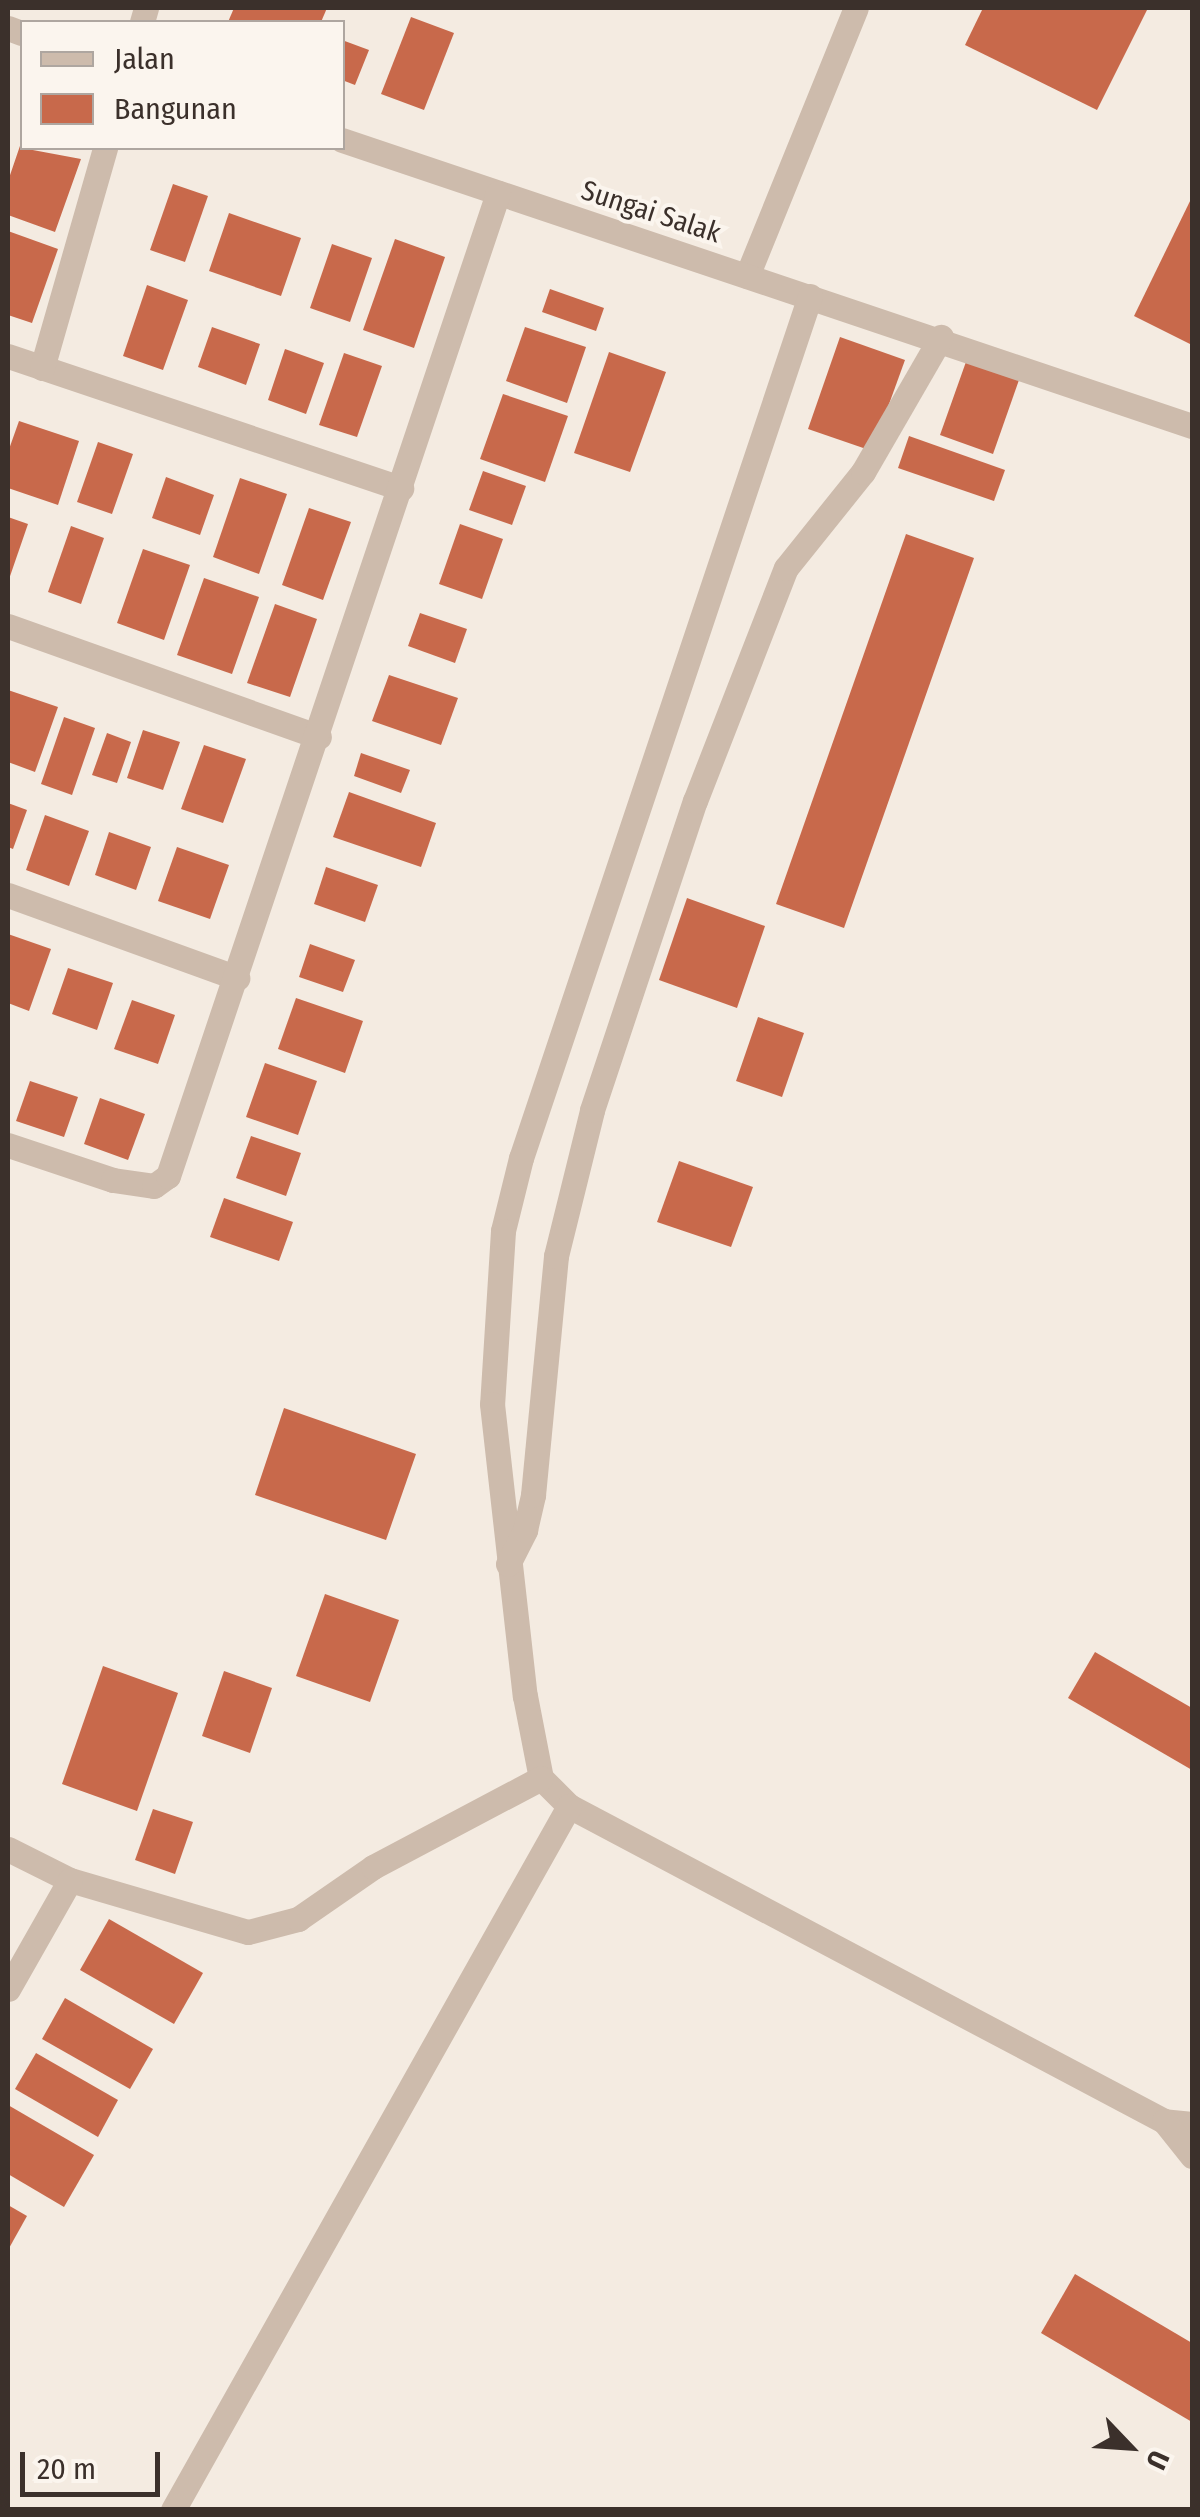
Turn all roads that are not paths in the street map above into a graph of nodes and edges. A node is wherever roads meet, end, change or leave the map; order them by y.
1 (856, 8) edge
2 (345, 141) edge
3 (104, 150) edge
4 (498, 193) junction
5 (747, 276) junction
6 (810, 296) junction
7 (941, 337) junction
8 (8, 356) edge
9 (42, 368) junction
10 (1192, 426) edge
11 (401, 488) junction
12 (8, 626) edge
13 (319, 737) junction
14 (8, 895) edge
15 (237, 978) junction
16 (8, 1145) edge
17 (507, 1566) junction
18 (542, 1778) junction
19 (569, 1806) junction
20 (8, 1850) edge
21 (70, 1880) junction
22 (8, 1989) edge
23 (1164, 2122) junction
24 (1192, 2124) edge
25 (1192, 2156) edge
26 (174, 2510) edge

1 - 5 street
2 - 4 street, Sungai Salak
3 - 9 street
4 - 5 street, Sungai Salak
4 - 11 street
5 - 6 street, Sungai Salak
6 - 7 street, Sungai Salak
6 - 17 street
7 - 10 street, Sungai Salak
7 - 17 street
8 - 9 street
9 - 11 street
11 - 13 street
12 - 13 street
13 - 15 street
14 - 15 street
15 - 16 street
17 - 18 street
18 - 19 street
18 - 21 street
19 - 23 street
19 - 26 street
20 - 21 street
21 - 22 street
23 - 24 street
23 - 25 street

